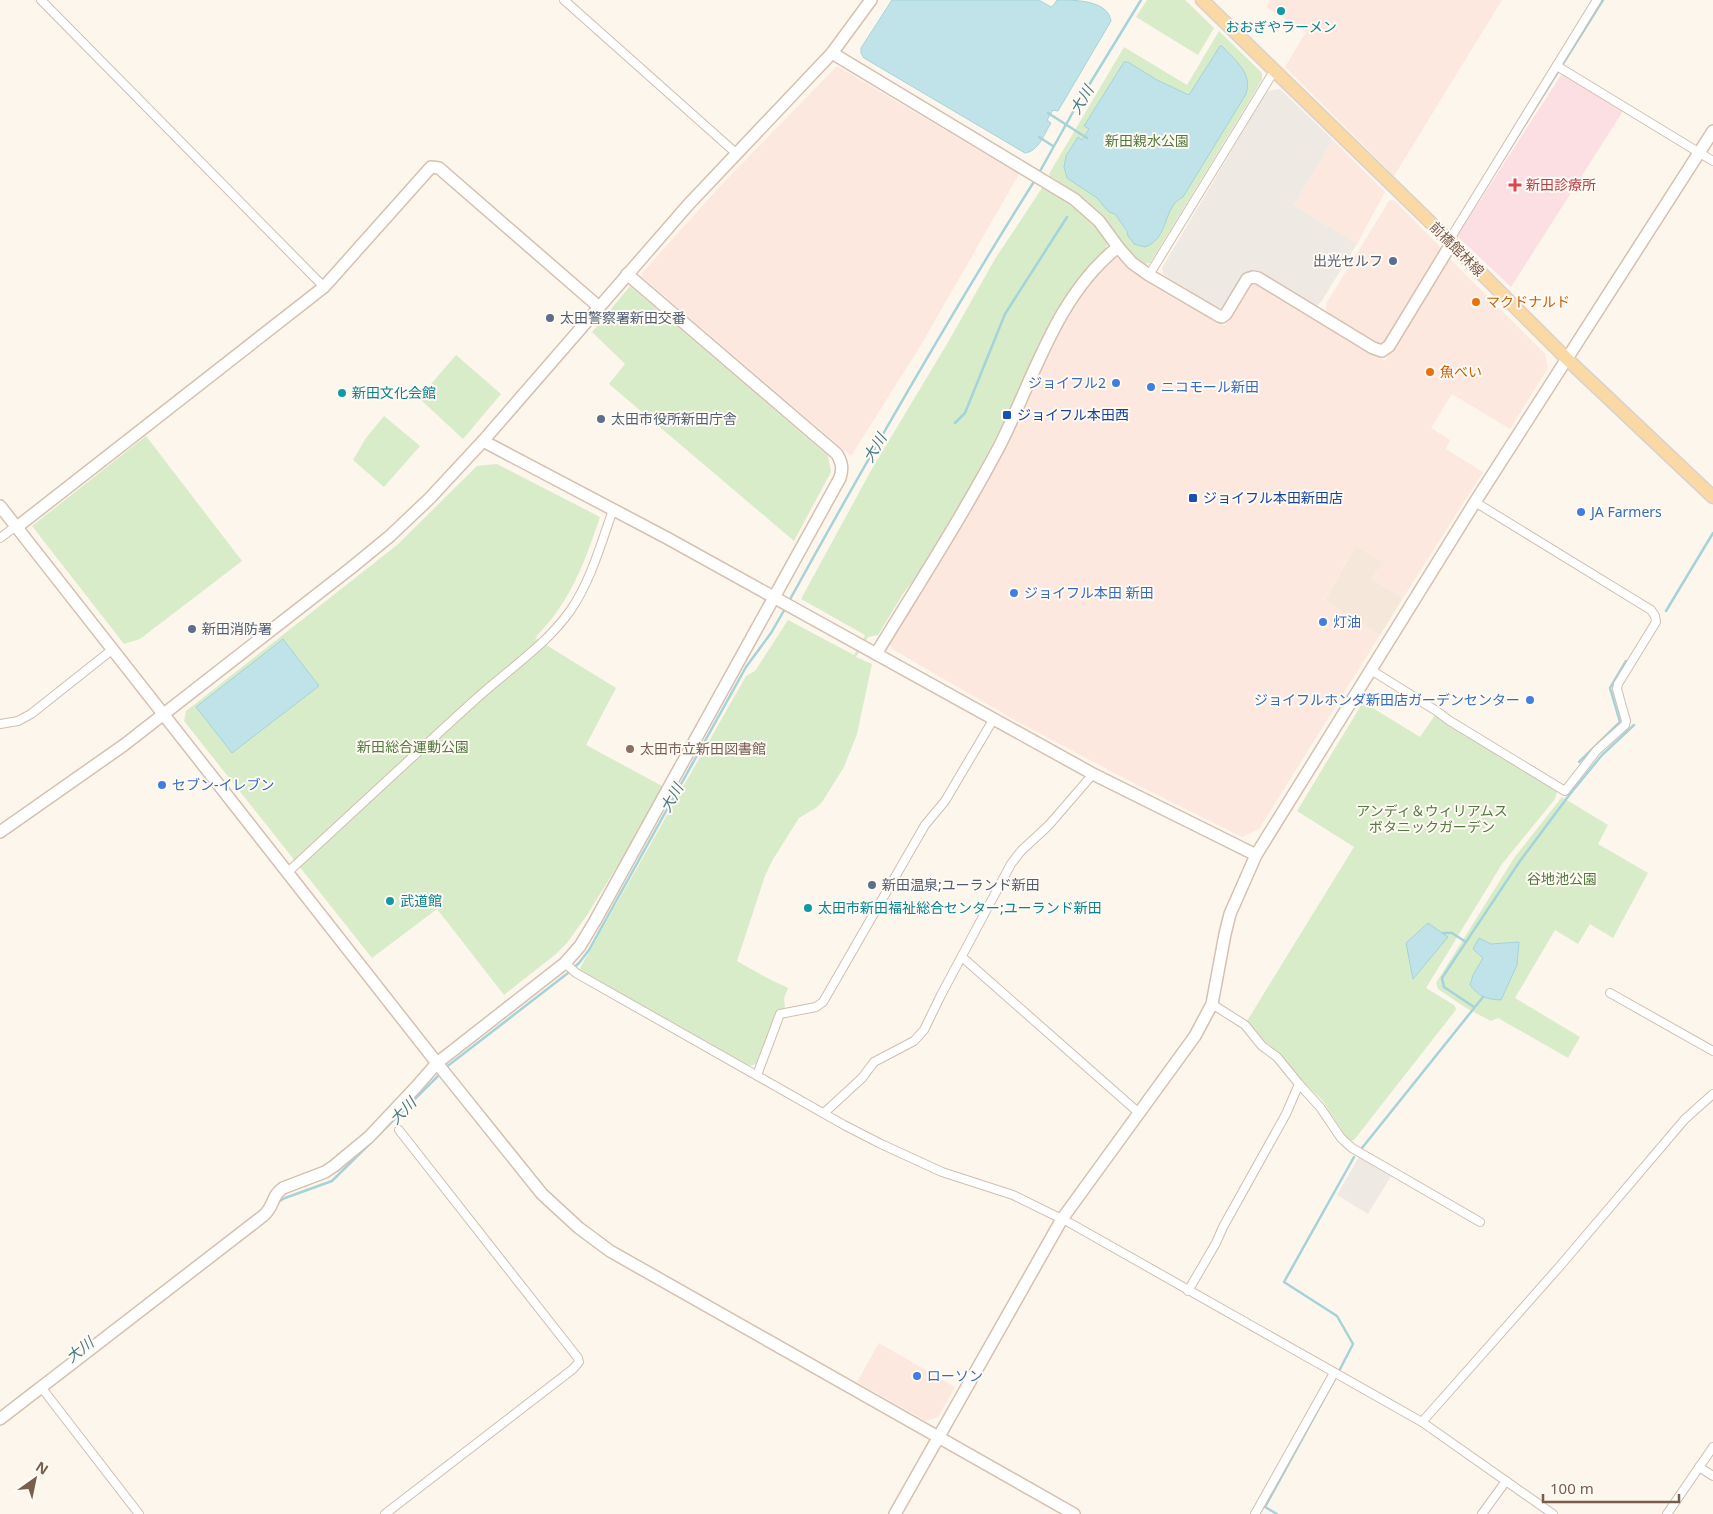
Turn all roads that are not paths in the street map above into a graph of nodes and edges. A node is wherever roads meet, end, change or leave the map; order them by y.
1 (41, 0) edge
2 (564, 0) edge
3 (872, 0) edge
4 (1202, 0) edge
5 (1597, 0) edge
6 (832, 54) junction
7 (1557, 66) junction
8 (1274, 71) junction
9 (1713, 131) edge
10 (1700, 153) junction
11 (737, 154) junction
12 (1713, 161) edge
13 (1451, 244) junction
14 (1118, 247) junction
15 (628, 274) junction
16 (1149, 275) junction
17 (324, 287) junction
18 (599, 307) junction
19 (1567, 358) junction
20 (483, 441) junction
21 (1713, 497) edge
22 (1475, 502) junction
23 (0, 506) edge
24 (613, 510) junction
25 (16, 526) junction
26 (0, 538) edge
27 (778, 600) junction
28 (112, 649) junction
29 (876, 654) junction
30 (1371, 670) junction
31 (163, 714) junction
32 (993, 720) junction
33 (0, 724) edge
34 (1092, 774) junction
35 (0, 832) edge
36 (1256, 855) junction
37 (288, 872) junction
38 (962, 956) junction
39 (565, 963) junction
40 (1610, 993) dead end
41 (1212, 1004) junction
42 (1713, 1051) edge
43 (442, 1069) junction
44 (757, 1075) junction
45 (1299, 1084) junction
46 (1713, 1094) edge
47 (1139, 1113) junction
48 (824, 1114) junction
49 (399, 1130) dead end
50 (1062, 1219) junction
51 (1480, 1222) dead end
52 (1188, 1291) junction
53 (1334, 1373) junction
54 (41, 1387) junction
55 (0, 1419) edge
56 (1422, 1422) junction
57 (938, 1437) junction
58 (1713, 1447) edge
59 (1699, 1467) junction
60 (1713, 1476) edge
61 (1506, 1482) junction
62 (139, 1514) edge
63 (385, 1514) edge
64 (895, 1514) edge
65 (1074, 1514) edge
66 (1255, 1514) edge
67 (1482, 1514) edge
68 (1553, 1514) edge
69 (1667, 1514) edge

1 - 17 street
2 - 11 street
3 - 6 street
4 - 8 main road, 前橋館林線
5 - 7 street
6 - 11 street
6 - 14 street
7 - 10 street
7 - 13 street
8 - 13 main road, 前橋館林線
8 - 16 street
9 - 10 street
10 - 12 street
10 - 19 street
11 - 15 street
13 - 16 street
13 - 19 main road, 前橋館林線
14 - 16 street
14 - 29 street
15 - 18 street
15 - 27 street
17 - 18 street
17 - 25 street
18 - 20 street
19 - 21 main road, 前橋館林線
19 - 22 street
20 - 24 street
20 - 31 street
22 - 30 street
22 - 30 street
23 - 25 street
24 - 27 street
24 - 37 street
25 - 26 street
25 - 28 street
27 - 29 street
27 - 39 street
28 - 31 street
28 - 33 street
29 - 32 street
30 - 36 street
31 - 35 street
31 - 37 street
32 - 34 street
32 - 44 street
34 - 36 street
34 - 38 street
36 - 41 street
37 - 43 street
38 - 47 street
38 - 48 street
39 - 43 street
39 - 44 street
40 - 42 street
41 - 45 street
41 - 47 street
43 - 54 street
43 - 57 street
44 - 48 street
45 - 51 street
45 - 52 street
46 - 56 street
47 - 50 street
48 - 50 street
49 - 63 street
50 - 52 street
50 - 57 street
52 - 53 street
53 - 56 street
53 - 66 street
54 - 55 street
54 - 62 street
56 - 61 street
57 - 64 street
57 - 65 street
58 - 59 street
59 - 60 street
59 - 69 street
61 - 67 street
61 - 68 street

